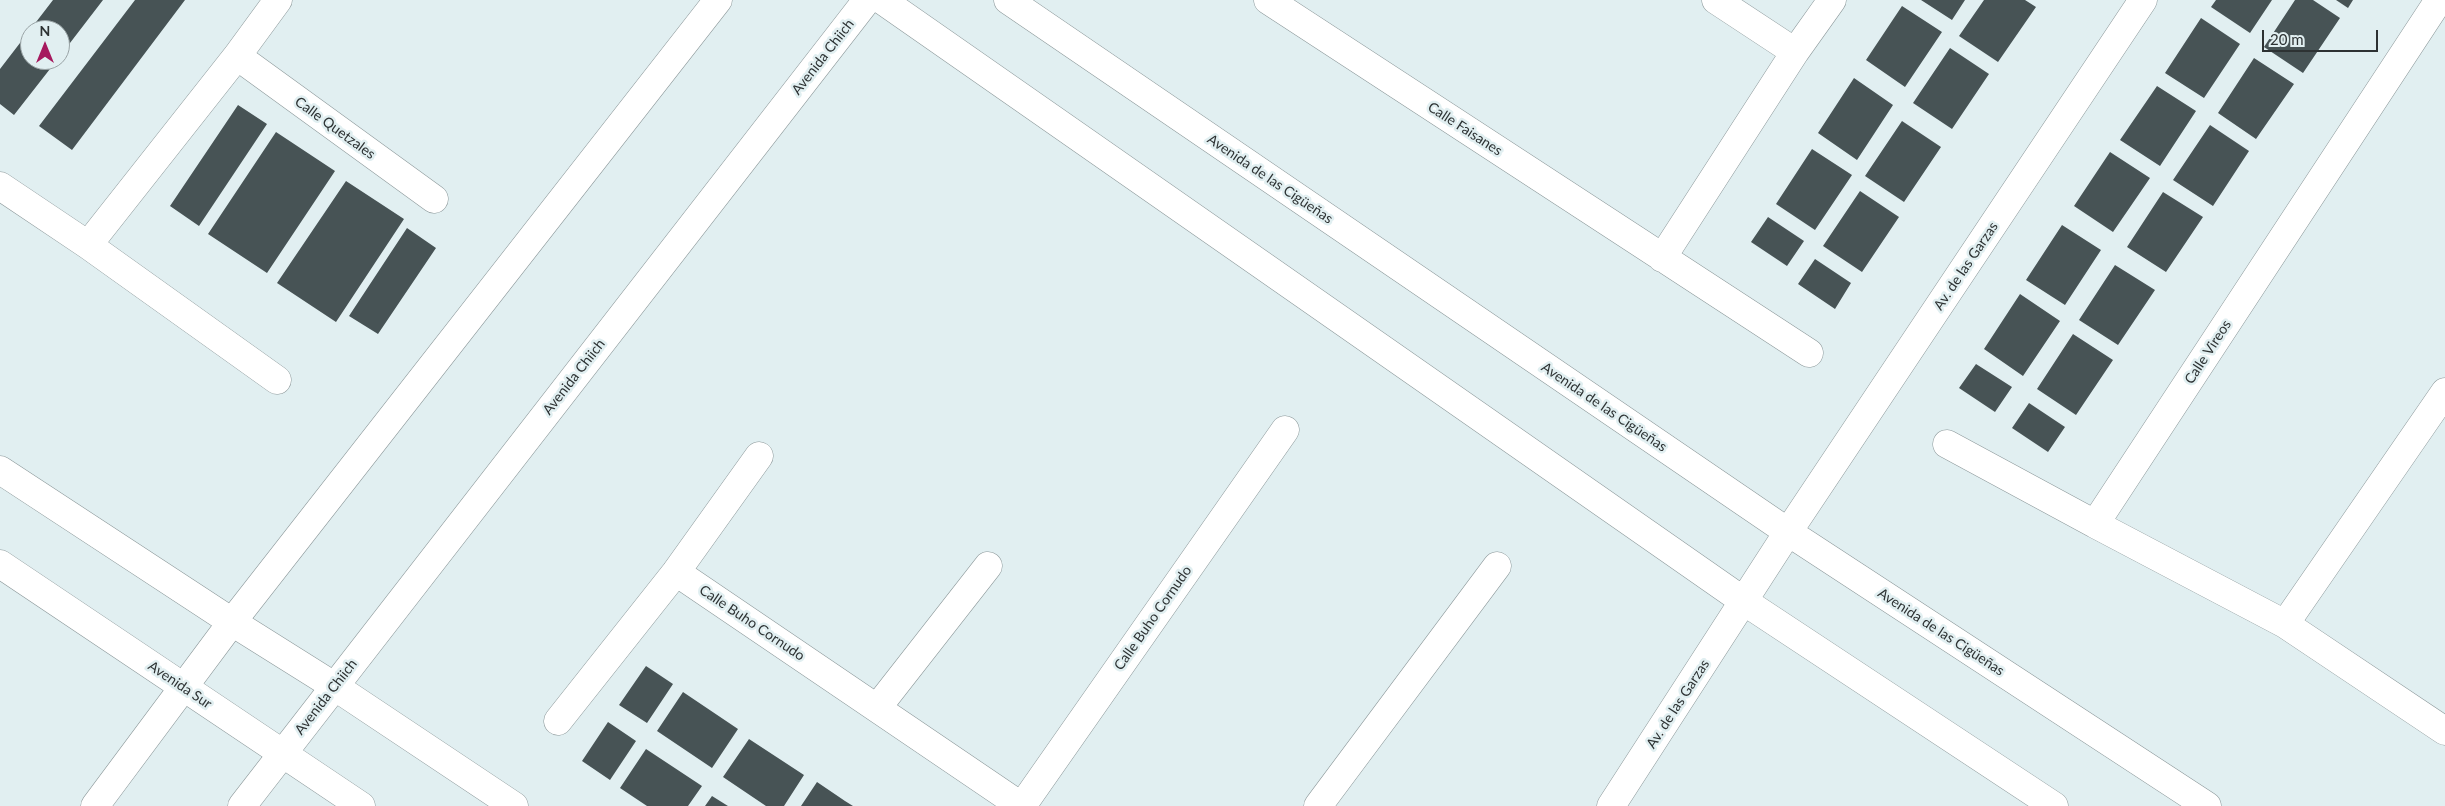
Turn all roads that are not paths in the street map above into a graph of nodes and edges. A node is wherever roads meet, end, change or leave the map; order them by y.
1 (278, 0) edge
2 (718, 0) edge
3 (866, 0) edge
4 (882, 0) edge
5 (1008, 0) edge
6 (1268, 0) edge
7 (1716, 0) edge
8 (1832, 0) edge
9 (2143, 0) edge
10 (2439, 0) edge
11 (1795, 52) junction
12 (237, 56) junction
13 (0, 186) edge
14 (434, 199) dead end
15 (88, 245) junction
16 (1662, 258) junction
17 (1809, 353) dead end
18 (277, 380) dead end
19 (2445, 392) edge
20 (1285, 430) dead end
21 (1947, 444) dead end
22 (759, 456) dead end
23 (0, 470) edge
24 (2095, 524) junction
25 (1788, 532) junction
26 (0, 564) edge
27 (988, 566) dead end
28 (1497, 566) dead end
29 (676, 572) junction
30 (1745, 602) junction
31 (232, 622) junction
32 (2285, 624) junction
33 (334, 686) junction
34 (183, 687) junction
35 (877, 708) junction
36 (558, 720) dead end
37 (2445, 731) edge
38 (282, 754) junction
39 (95, 806) edge
40 (242, 806) edge
41 (361, 806) edge
42 (514, 806) edge
43 (1021, 806) edge
44 (1318, 806) edge
45 (1611, 806) edge
46 (2054, 806) edge
47 (2206, 806) edge

1 - 12 street
2 - 31 street
3 - 33 street, Avenida Chiich
4 - 30 street
5 - 25 street, Avenida de las Cigüeñas
6 - 16 street, Calle Faisanes
7 - 11 street
8 - 11 street
9 - 25 street, Av. de las Garzas
10 - 24 street, Calle Vireos
11 - 16 street
12 - 14 street, Calle Quetzales
12 - 15 street
13 - 15 street
15 - 18 street
16 - 17 street, Calle Faisanes
19 - 32 street
20 - 43 street, Calle Buho Cornudo
21 - 24 street
22 - 29 street
23 - 31 street
24 - 32 street
25 - 30 street, Av. de las Garzas
25 - 47 street, Avenida de las Cigüeñas
26 - 34 street, Avenida Sur
27 - 35 street
28 - 44 street
29 - 35 street, Calle Buho Cornudo
29 - 36 street
30 - 45 street, Av. de las Garzas
30 - 46 street
31 - 33 street
31 - 34 street
32 - 37 street
33 - 38 street, Avenida Chiich
33 - 42 street
34 - 38 street, Avenida Sur
34 - 39 street
35 - 43 street, Calle Buho Cornudo
38 - 40 street, Avenida Chiich
38 - 41 street, Avenida Sur

